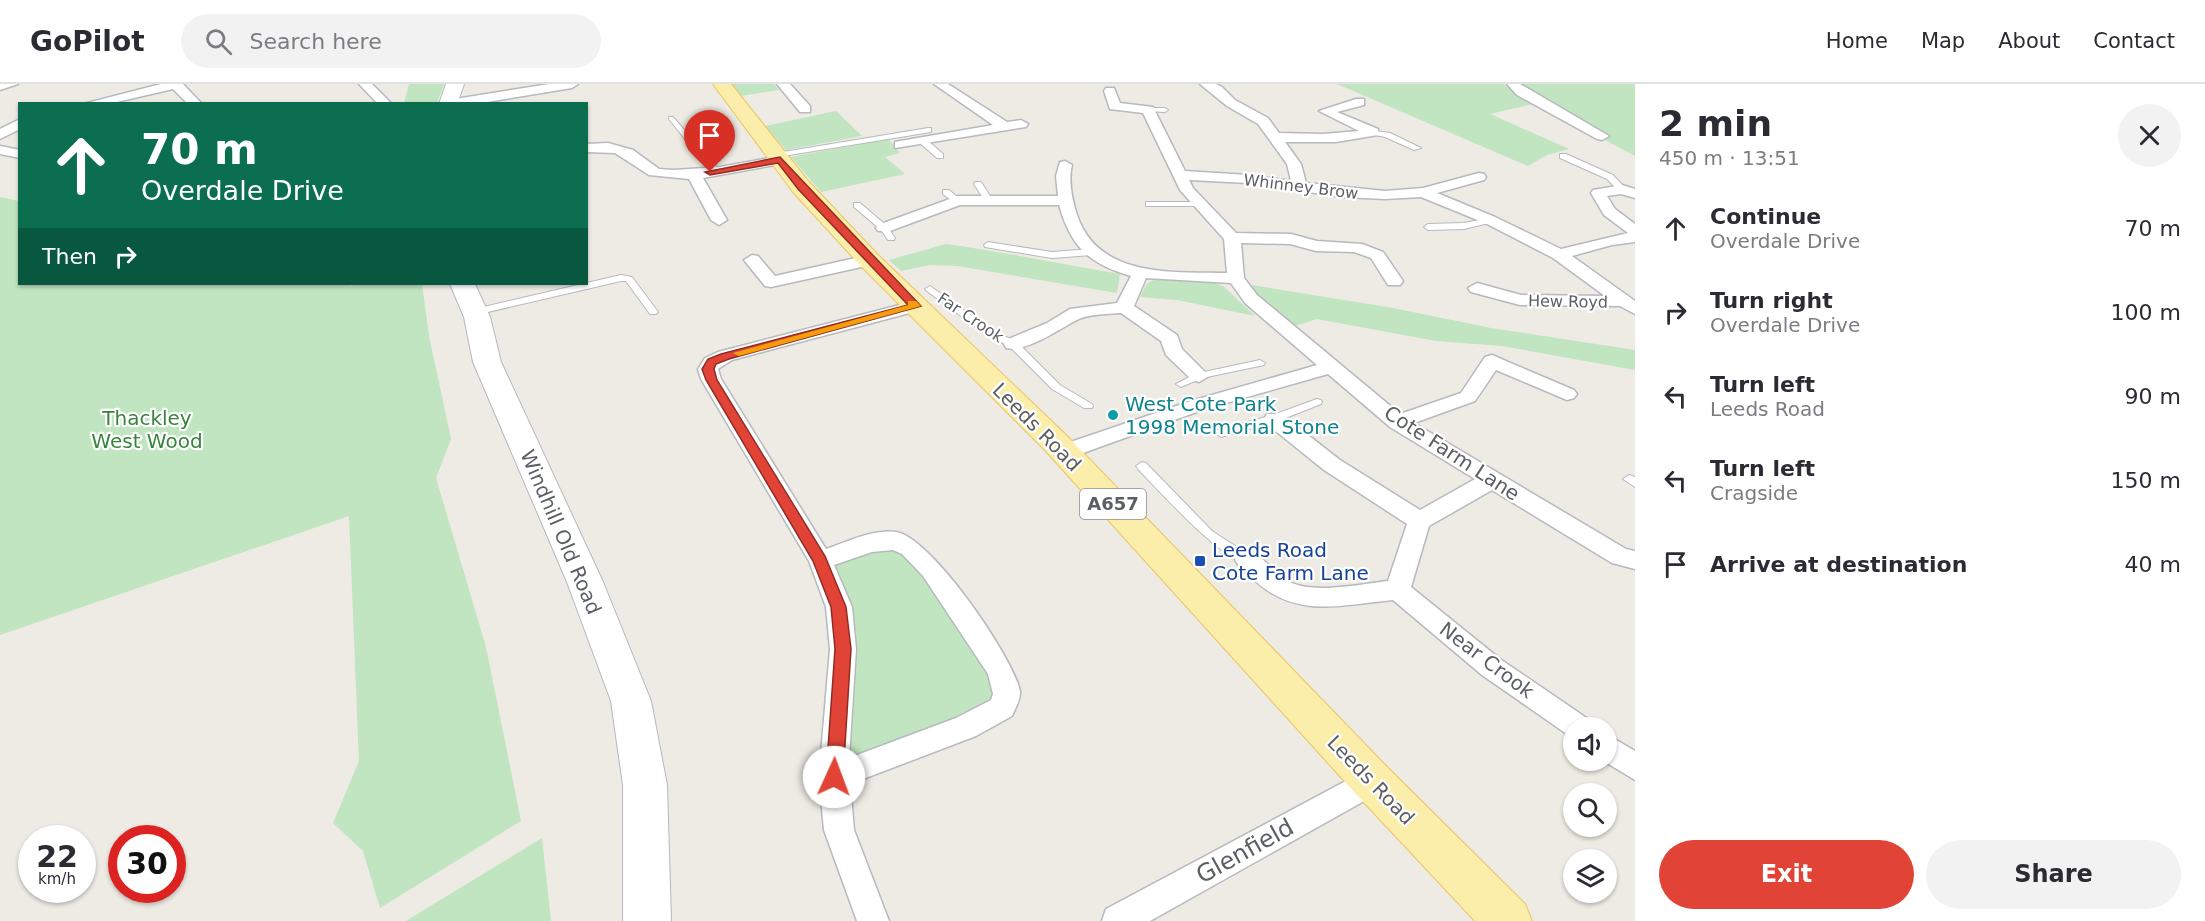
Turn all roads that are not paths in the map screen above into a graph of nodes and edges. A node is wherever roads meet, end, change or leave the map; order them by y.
1 (12, 84) edge
2 (176, 84) edge
3 (365, 84) edge
4 (455, 84) edge
5 (572, 84) edge
6 (722, 84) edge
7 (783, 84) edge
8 (940, 84) edge
9 (1206, 84) edge
10 (1513, 84) edge
11 (0, 86) edge
12 (522, 88) edge
13 (1110, 91) dead end
14 (97, 102) edge
15 (194, 102) edge
16 (384, 102) edge
17 (450, 102) edge
18 (458, 102) edge
19 (1360, 102) dead end
20 (805, 110) dead end
21 (1148, 110) junction
22 (1165, 110) dead end
23 (671, 118) dead end
24 (18, 124) edge
25 (1021, 124) dead end
26 (1005, 127) junction
27 (1373, 132) junction
28 (0, 135) edge
29 (926, 136) junction
30 (1602, 136) dead end
31 (1273, 137) junction
32 (900, 145) dead end
33 (588, 148) edge
34 (1418, 148) dead end
35 (0, 150) edge
36 (18, 154) edge
37 (940, 156) dead end
38 (1563, 156) dead end
39 (779, 158) junction
40 (1065, 165) dead end
41 (716, 171) junction
42 (693, 174) junction
43 (1179, 175) junction
44 (1479, 177) dead end
45 (978, 184) dead end
46 (1299, 186) junction
47 (1423, 192) junction
48 (1628, 192) edge
49 (988, 199) junction
50 (1066, 201) junction
51 (1149, 204) dead end
52 (1199, 204) junction
53 (857, 205) dead end
54 (720, 220) dead end
55 (1490, 220) junction
56 (1428, 227) dead end
57 (1635, 231) edge
58 (1635, 237) edge
59 (1232, 238) junction
60 (881, 242) junction
61 (988, 244) dead end
62 (1092, 252) junction
63 (1559, 255) junction
64 (752, 260) dead end
65 (1140, 274) junction
66 (1236, 278) junction
67 (1394, 280) dead end
68 (588, 282) edge
69 (568, 285) edge
70 (1477, 288) dead end
71 (469, 298) edge
72 (923, 298) junction
73 (1629, 305) edge
74 (1124, 307) junction
75 (653, 312) dead end
76 (1013, 344) junction
77 (1260, 363) dead end
78 (1331, 367) junction
79 (1199, 376) junction
80 (1181, 384) dead end
81 (1567, 394) dead end
82 (1317, 402) dead end
83 (1088, 406) dead end
84 (1274, 419) junction
85 (1397, 422) junction
86 (1221, 433) dead end
87 (1064, 452) junction
88 (1142, 466) dead end
89 (1492, 480) junction
90 (1419, 521) junction
91 (820, 560) junction
92 (1248, 560) joint
93 (1635, 560) edge
94 (1398, 590) junction
95 (1563, 717) edge
96 (1617, 755) edge
97 (1635, 767) edge
98 (834, 777) junction
99 (1372, 781) junction
100 (647, 921) edge
101 (873, 921) edge
102 (1118, 921) edge
103 (1508, 921) edge

1 - 11 street
2 - 14 street
2 - 15 street
3 - 16 street
4 - 17 street
5 - 12 street
6 - 39 main road, Leeds Road / A657
7 - 20 street
8 - 26 street
9 - 31 street
10 - 30 street
12 - 18 street
13 - 21 street
19 - 27 street
21 - 22 lane
21 - 43 street
23 - 41 lane
24 - 28 street
25 - 26 street
26 - 29 street
27 - 31 street
27 - 34 lane
29 - 32 street
29 - 37 lane
29 - 39 lane
31 - 46 street
33 - 42 street
35 - 36 street
38 - 48 lane
39 - 41 street
39 - 60 main road, Leeds Road / A657
40 - 50 street
41 - 42 street
42 - 54 street
43 - 46 street, Whinney Brow
43 - 52 street
44 - 47 street, Whinney Brow
45 - 49 lane
46 - 47 street, Whinney Brow
47 - 55 street, Whinney Brow
48 - 57 street
49 - 50 street
49 - 60 street
50 - 62 street
51 - 52 lane
52 - 59 street
53 - 60 lane
55 - 56 lane
55 - 63 street, Whinney Brow
58 - 63 street
59 - 66 street
59 - 67 street
60 - 64 street
60 - 72 main road, Leeds Road / A657
61 - 62 lane
62 - 65 street
63 - 73 street, Whinney Brow
65 - 66 street
65 - 74 street
66 - 78 street, Cote Farm Lane
68 - 75 lane
69 - 71 lane
70 - 73 street, Hew Royd
71 - 100 street, Windhill Old Road
72 - 76 lane, Far Crook
72 - 87 main road, Leeds Road / A657
72 - 91 street
74 - 76 street, Far Crook
74 - 79 street
76 - 83 lane, Far Crook
77 - 79 lane
78 - 85 street, Cote Farm Lane
78 - 87 street
79 - 80 lane
81 - 85 street
82 - 84 lane
84 - 86 lane
84 - 90 street
85 - 89 street, Cote Farm Lane
87 - 99 main road, Leeds Road / A657
88 - 92 lane
89 - 90 street
89 - 93 street, Cote Farm Lane
90 - 94 street
91 - 98 street
91 - 98 street
92 - 94 street
94 - 95 street, Near Crook
96 - 97 street
98 - 101 street
99 - 102 street, Glenfield
99 - 103 main road, Leeds Road / A657

